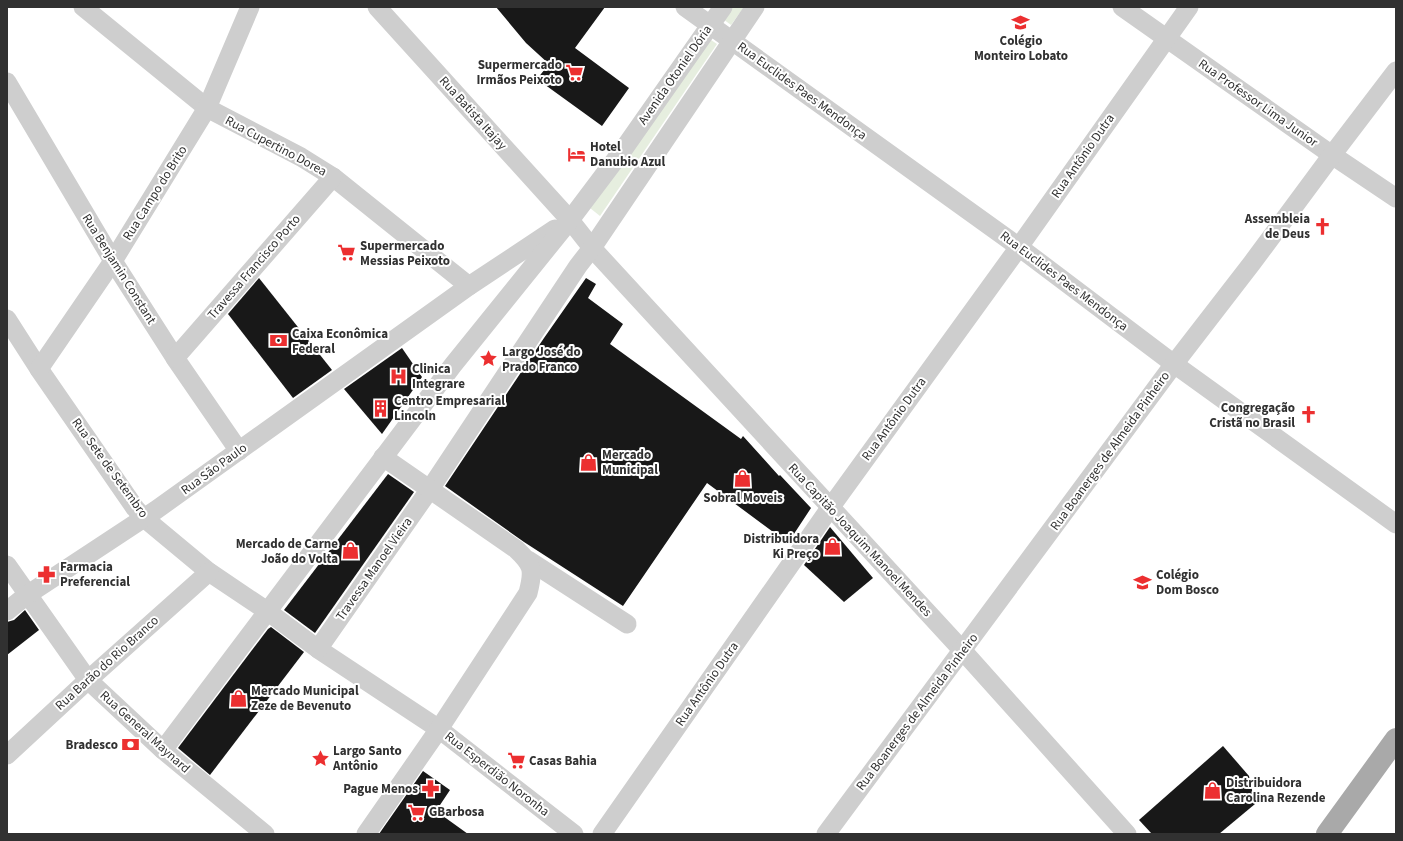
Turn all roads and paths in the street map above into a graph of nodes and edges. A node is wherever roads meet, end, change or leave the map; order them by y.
1 (83, 7) edge
2 (250, 7) edge
3 (377, 7) edge
4 (685, 7) edge
5 (723, 7) edge
6 (755, 7) edge
7 (1122, 7) edge
8 (1189, 7) edge
9 (710, 25) junction
10 (1166, 38) junction
11 (731, 40) junction
12 (1396, 71) edge
13 (7, 82) edge
14 (207, 108) junction
15 (1332, 155) junction
16 (333, 177) junction
17 (1396, 198) edge
18 (570, 220) junction
19 (1019, 247) junction
20 (592, 248) junction
21 (114, 260) junction
22 (469, 286) junction
23 (7, 318) edge
24 (174, 358) junction
25 (1174, 364) junction
26 (39, 369) junction
27 (239, 451) junction
28 (383, 457) junction
29 (430, 489) junction
30 (830, 508) junction
31 (144, 518) junction
32 (1396, 524) edge
33 (530, 566) junction
34 (8, 571) edge
35 (209, 572) junction
36 (27, 595) junction
37 (7, 611) edge
38 (267, 612) junction
39 (627, 624) dead end
40 (318, 649) junction
41 (963, 651) junction
42 (88, 680) junction
43 (439, 729) junction
44 (1396, 739) edge
45 (163, 750) junction
46 (7, 755) edge
47 (264, 834) edge
48 (366, 834) edge
49 (574, 834) edge
50 (602, 834) edge
51 (826, 834) edge
52 (1127, 834) edge
53 (1327, 834) edge

1 - 14 street, Rua Cupertino Dorea
2 - 14 street, Rua Campo do Brito
3 - 18 street, Rua Batista Itajay
4 - 9 street, Rua Euclides Paes Mendonça
5 - 9 street, Avenida Otoniel Dória
6 - 11 street, Avenida Otoniel Dória
7 - 10 street, Rua Professor Lima Junior
8 - 10 street, Rua Antônio Dutra
9 - 11 street, Rua Euclides Paes Mendonça
9 - 18 street, Avenida Otoniel Dória
10 - 15 street, Rua Professor Lima Junior
10 - 19 street, Rua Antônio Dutra
11 - 19 street, Rua Euclides Paes Mendonça
11 - 20 street, Avenida Otoniel Dória
12 - 15 street, Rua Boanerges de Almeida Pinheiro
13 - 21 street, Rua Benjamin Constant
14 - 16 street, Rua Cupertino Dorea
14 - 21 street, Rua Campo do Brito
15 - 17 street, Rua Professor Lima Junior
15 - 25 street, Rua Boanerges de Almeida Pinheiro
16 - 22 street, Rua Cupertino Dorea
16 - 24 street, Travessa Francisco Porto
18 - 20 street, Rua Batista Itajay
18 - 22 street, Rua São Paulo
18 - 28 street, Avenida Otoniel Dória
19 - 25 street, Rua Euclides Paes Mendonça
19 - 30 street, Rua Antônio Dutra
20 - 29 street, Avenida Otoniel Dória
20 - 30 street, Rua Capitão Joaquim Manoel Mendes
21 - 24 street, Rua Benjamin Constant
21 - 26 street, Rua Campo do Brito
22 - 27 street, Rua São Paulo
23 - 26 street, Rua Sete de Setembro
24 - 27 street, Rua Benjamin Constant
25 - 32 street, Rua Euclides Paes Mendonça
25 - 41 street, Rua Boanerges de Almeida Pinheiro
26 - 31 street, Rua Sete de Setembro
27 - 31 street, Rua São Paulo
28 - 29 street
28 - 38 street, Avenida Otoniel Dória
29 - 33 street
29 - 40 street, Travessa Manoel Vieira
30 - 41 street, Rua Capitão Joaquim Manoel Mendes
30 - 50 street, Rua Antônio Dutra
31 - 35 street, Rua Sete de Setembro
31 - 36 street, Rua São Paulo
33 - 39 street
33 - 43 street
34 - 36 street, Rua General Maynard
35 - 38 street, Rua Sete de Setembro
35 - 42 street, Rua Barão do Rio Branco
36 - 37 street, Rua São Paulo
36 - 42 street, Rua General Maynard
38 - 40 street, Rua Sete de Setembro
38 - 45 street, Avenida Otoniel Dória
40 - 43 street
41 - 51 street, Rua Boanerges de Almeida Pinheiro
41 - 52 street, Rua Capitão Joaquim Manoel Mendes
42 - 45 street, Rua General Maynard
42 - 46 street, Rua Barão do Rio Branco
43 - 48 street
43 - 49 street, Rua Esperdião Noronha
44 - 53 main road
45 - 47 street, Rua General Maynard

